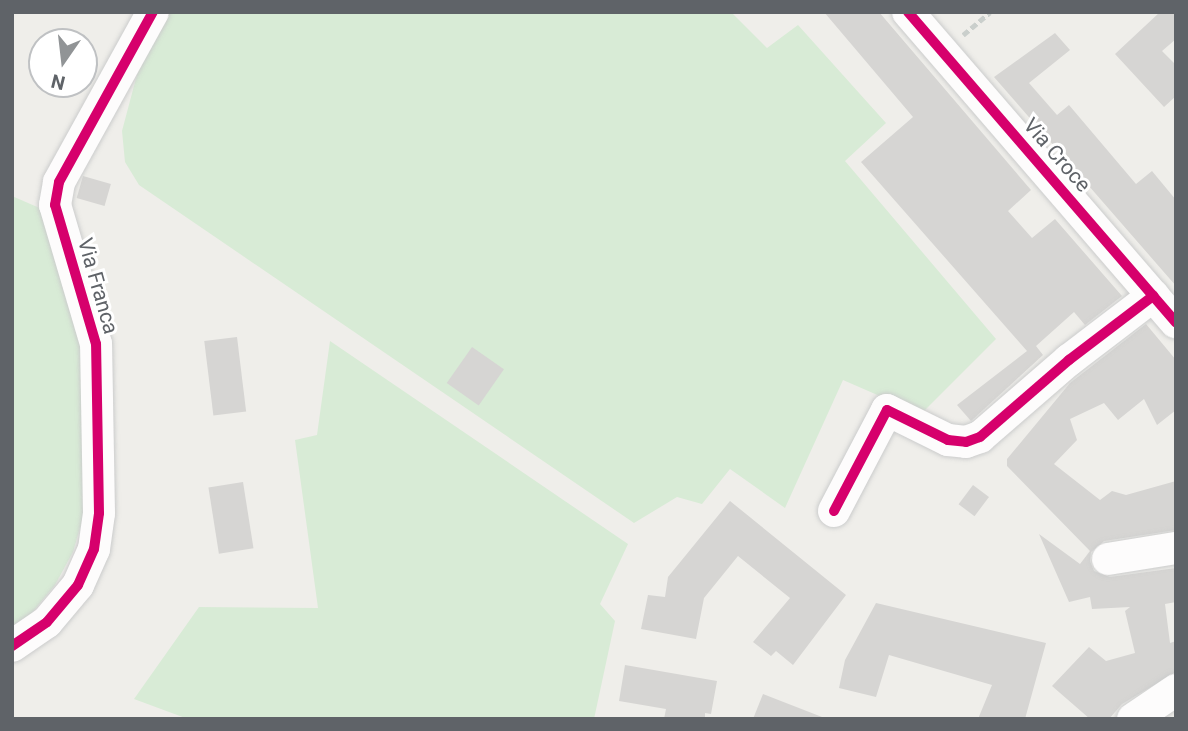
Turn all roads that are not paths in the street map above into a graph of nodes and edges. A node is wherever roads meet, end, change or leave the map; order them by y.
1 (153, 12) edge
2 (908, 12) edge
3 (1153, 296) junction
4 (1176, 322) edge
5 (834, 511) dead end
6 (1176, 548) edge
7 (1108, 559) dead end
8 (12, 646) edge
9 (1176, 690) edge
10 (1133, 719) edge

1 - 8 street, Via Franca
2 - 3 street, Via Croce
3 - 4 street, Via Croce
3 - 5 street
6 - 7 street
9 - 10 street

